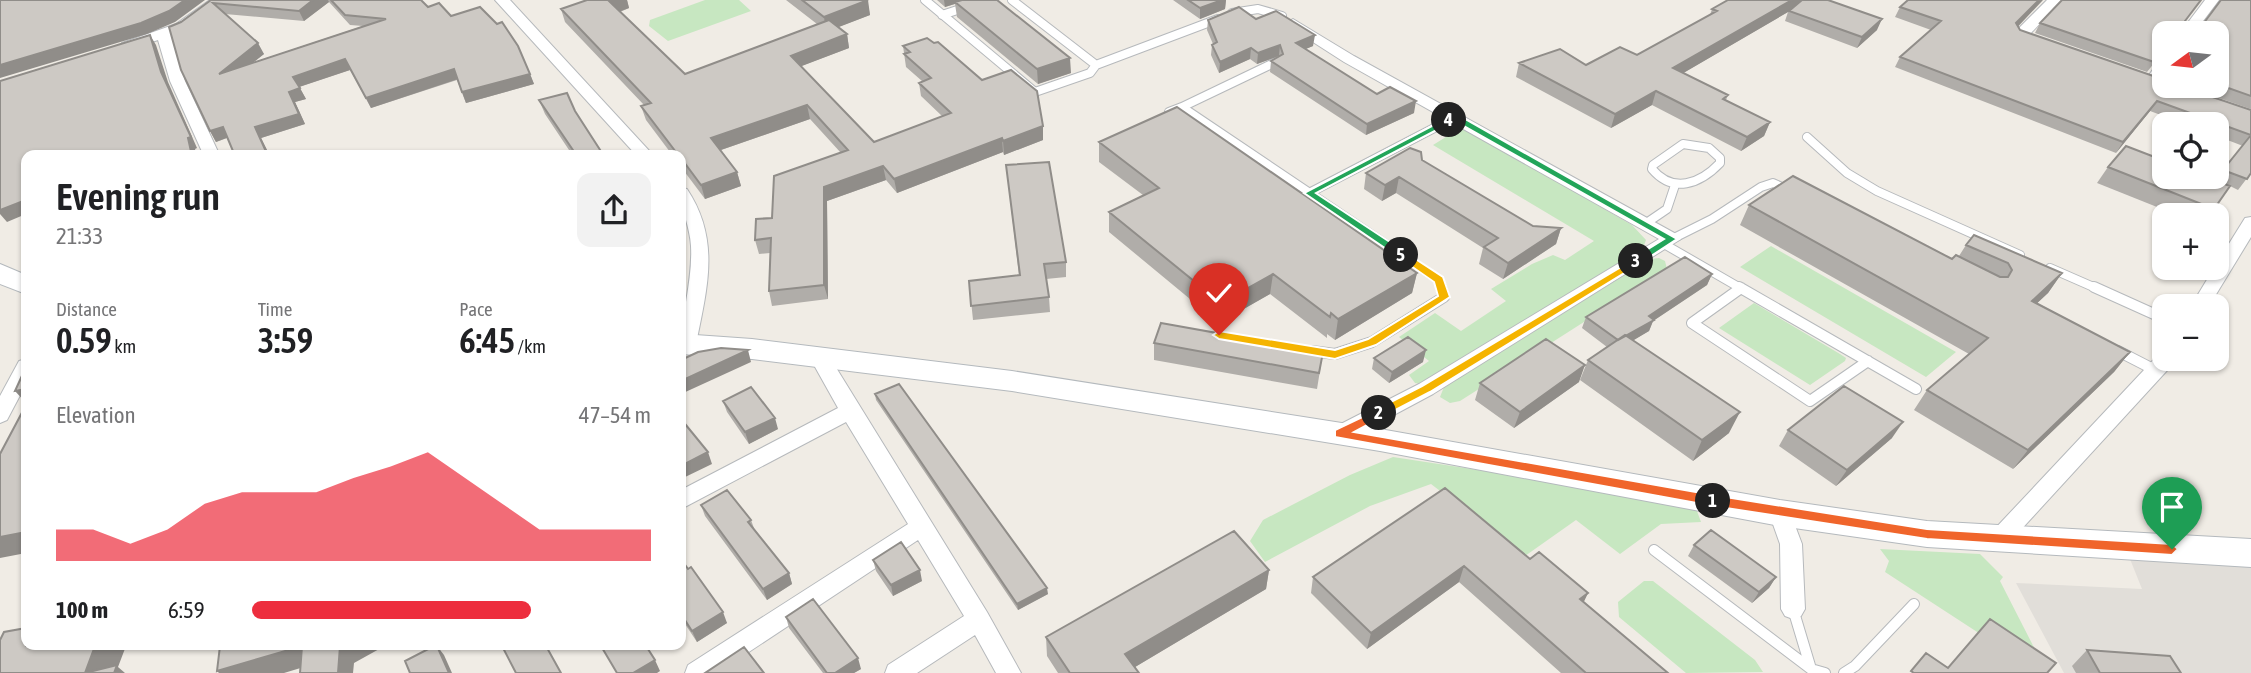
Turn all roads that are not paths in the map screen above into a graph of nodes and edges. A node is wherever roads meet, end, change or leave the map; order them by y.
1 (219, 0) edge
2 (502, 0) edge
3 (925, 0) edge
4 (988, 0) edge
5 (1012, 0) edge
6 (1244, 0) edge
7 (2055, 0) edge
8 (2212, 0) edge
9 (1258, 9) junction
10 (942, 15) junction
11 (1282, 17) joint
12 (2196, 21) edge
13 (164, 34) junction
14 (2059, 49) edge
15 (117, 50) edge
16 (1276, 62) edge
17 (1096, 65) junction
18 (1182, 107) junction
19 (1157, 117) edge
20 (1447, 121) junction
21 (1807, 137) dead end
22 (209, 150) edge
23 (640, 150) edge
24 (1675, 185) junction
25 (1309, 193) junction
26 (1797, 194) edge
27 (686, 199) edge
28 (2251, 222) edge
29 (1645, 224) junction
30 (1668, 242) junction
31 (2024, 257) edge
32 (2036, 262) edge
33 (0, 273) edge
34 (21, 283) edge
35 (1741, 288) junction
36 (2207, 294) edge
37 (2152, 313) edge
38 (686, 335) edge
39 (686, 344) edge
40 (2109, 347) edge
41 (1296, 348) edge
42 (820, 358) junction
43 (1868, 361) junction
44 (2152, 361) edge
45 (2154, 371) edge
46 (21, 375) edge
47 (1916, 389) dead end
48 (849, 411) junction
49 (0, 415) edge
50 (1340, 434) junction
51 (686, 497) edge
52 (1780, 513) junction
53 (922, 526) junction
54 (1998, 540) junction
55 (1654, 550) dead end
56 (2251, 553) edge
57 (1914, 604) dead end
58 (1793, 609) joint
59 (979, 619) junction
60 (1809, 671) edge
61 (697, 673) edge
62 (897, 673) edge
63 (1009, 673) edge
64 (1825, 673) edge
65 (1844, 673) edge

1 - 13 street
2 - 23 street
3 - 10 lane
4 - 10 lane
5 - 17 lane
6 - 9 lane
7 - 14 street
8 - 12 street
9 - 11 lane
9 - 17 lane
10 - 17 lane
11 - 20 street
13 - 15 street
13 - 22 street
16 - 18 lane
18 - 19 lane
18 - 25 lane
20 - 25 lane
20 - 29 street
21 - 31 lane
24 - 24 lane
24 - 29 lane
25 - 41 lane
26 - 30 lane
27 - 38 street
28 - 36 street
29 - 30 street
30 - 35 lane
30 - 50 street
32 - 37 lane
33 - 34 street
35 - 43 lane
35 - 43 lane
39 - 42 street
40 - 44 lane
42 - 48 street
42 - 50 street
43 - 47 lane
45 - 54 street
46 - 49 street
48 - 51 street
48 - 53 street
50 - 52 street
52 - 54 street
52 - 58 street
53 - 59 street
53 - 61 street
54 - 56 street
55 - 60 lane
57 - 65 lane
58 - 60 lane
59 - 62 street
59 - 63 street
60 - 64 lane

